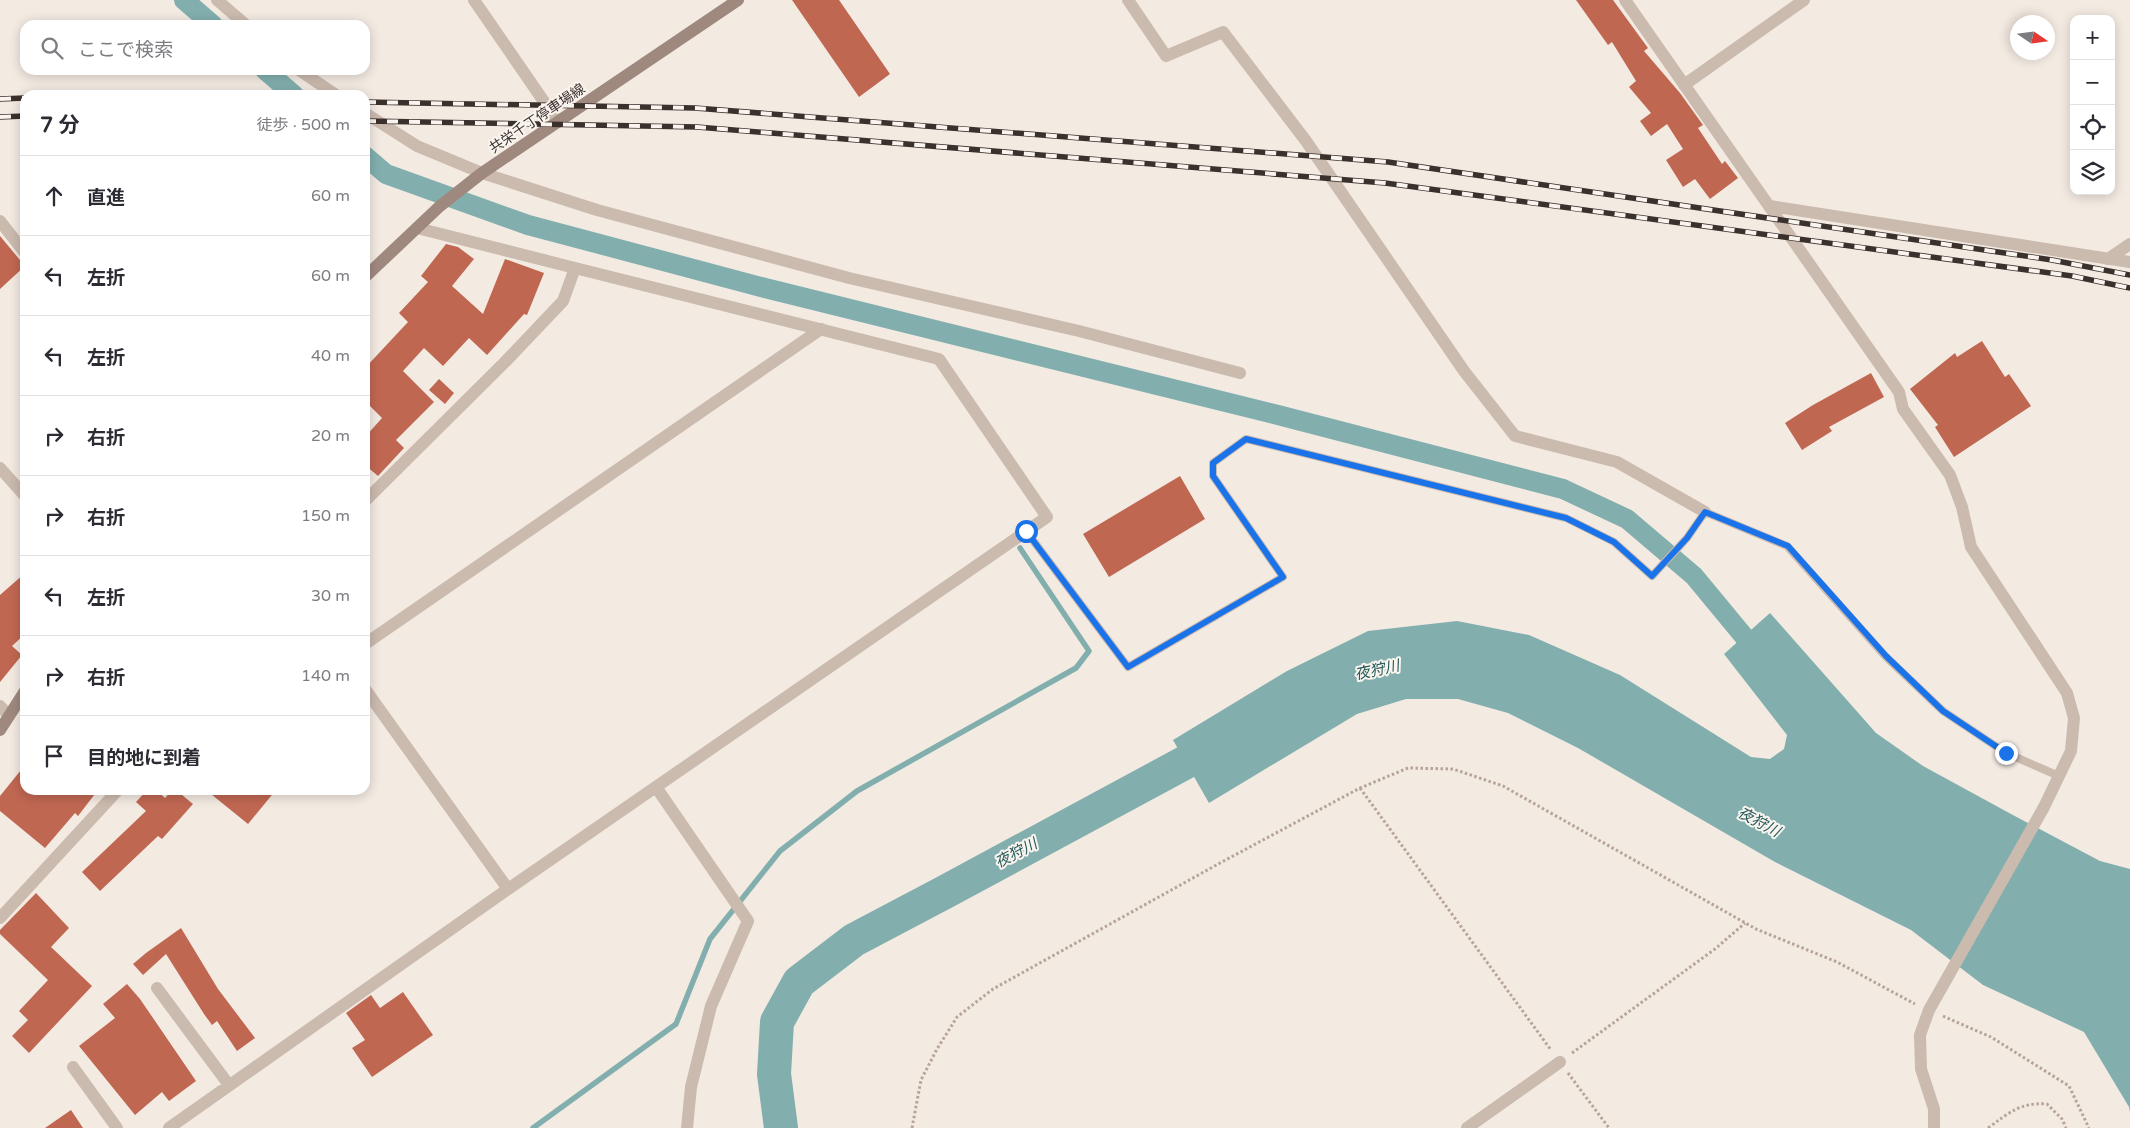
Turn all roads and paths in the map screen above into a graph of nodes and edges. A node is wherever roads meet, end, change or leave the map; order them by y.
1 (217, 0) edge
2 (474, 0) edge
3 (738, 0) edge
4 (1128, 0) edge
5 (1625, 0) edge
6 (1804, 0) edge
7 (240, 20) edge
8 (306, 75) edge
9 (1684, 85) junction
10 (329, 90) edge
11 (370, 116) edge
12 (558, 122) junction
13 (482, 174) junction
14 (1770, 206) junction
15 (0, 221) edge
16 (417, 228) junction
17 (2130, 244) edge
18 (20, 247) edge
19 (2108, 259) junction
20 (2130, 262) edge
21 (575, 268) junction
22 (370, 272) edge
23 (821, 330) junction
24 (1240, 373) dead end
25 (2, 473) edge
26 (20, 491) edge
27 (370, 496) edge
28 (1705, 512) junction
29 (1026, 531) junction
30 (370, 641) edge
31 (370, 696) edge
32 (20, 699) edge
33 (0, 706) edge
34 (9, 716) junction
35 (0, 730) edge
36 (2059, 776) junction
37 (656, 787) junction
38 (1360, 788) junction
39 (113, 795) edge
40 (508, 890) junction
41 (0, 918) edge
42 (1745, 923) junction
43 (157, 988) dead end
44 (1928, 1010) junction
45 (1560, 1062) junction
46 (73, 1067) dead end
47 (229, 1085) junction
48 (118, 1128) edge
49 (168, 1128) edge
50 (687, 1128) edge
51 (912, 1128) edge
52 (1467, 1128) edge
53 (1610, 1128) edge
54 (1934, 1128) edge
55 (1988, 1128) edge
56 (2066, 1128) edge
57 (2089, 1128) edge

1 - 7 street
2 - 12 street
3 - 12 main road, 共栄千丁停車場線
4 - 28 street
5 - 9 street
6 - 9 street
8 - 10 street
9 - 14 street
11 - 13 street
12 - 13 main road, 共栄千丁停車場線
13 - 16 main road, 共栄千丁停車場線
13 - 24 street
14 - 19 street
14 - 36 street
15 - 18 street
16 - 21 street
16 - 22 main road, 共栄千丁停車場線
17 - 19 street
19 - 20 street
21 - 23 street
21 - 27 street
23 - 29 street
23 - 30 street
25 - 26 street
28 - 29 lane
28 - 36 lane
29 - 37 street
31 - 40 street
32 - 34 main road
33 - 34 street
34 - 35 main road
36 - 44 street
37 - 40 street
37 - 50 street
38 - 42 path
38 - 45 path
38 - 51 path
39 - 41 street
40 - 47 street
42 - 44 path
42 - 45 path
43 - 47 street
44 - 54 street
44 - 57 path
45 - 52 street
45 - 53 path
46 - 48 street
47 - 49 street
55 - 56 path

